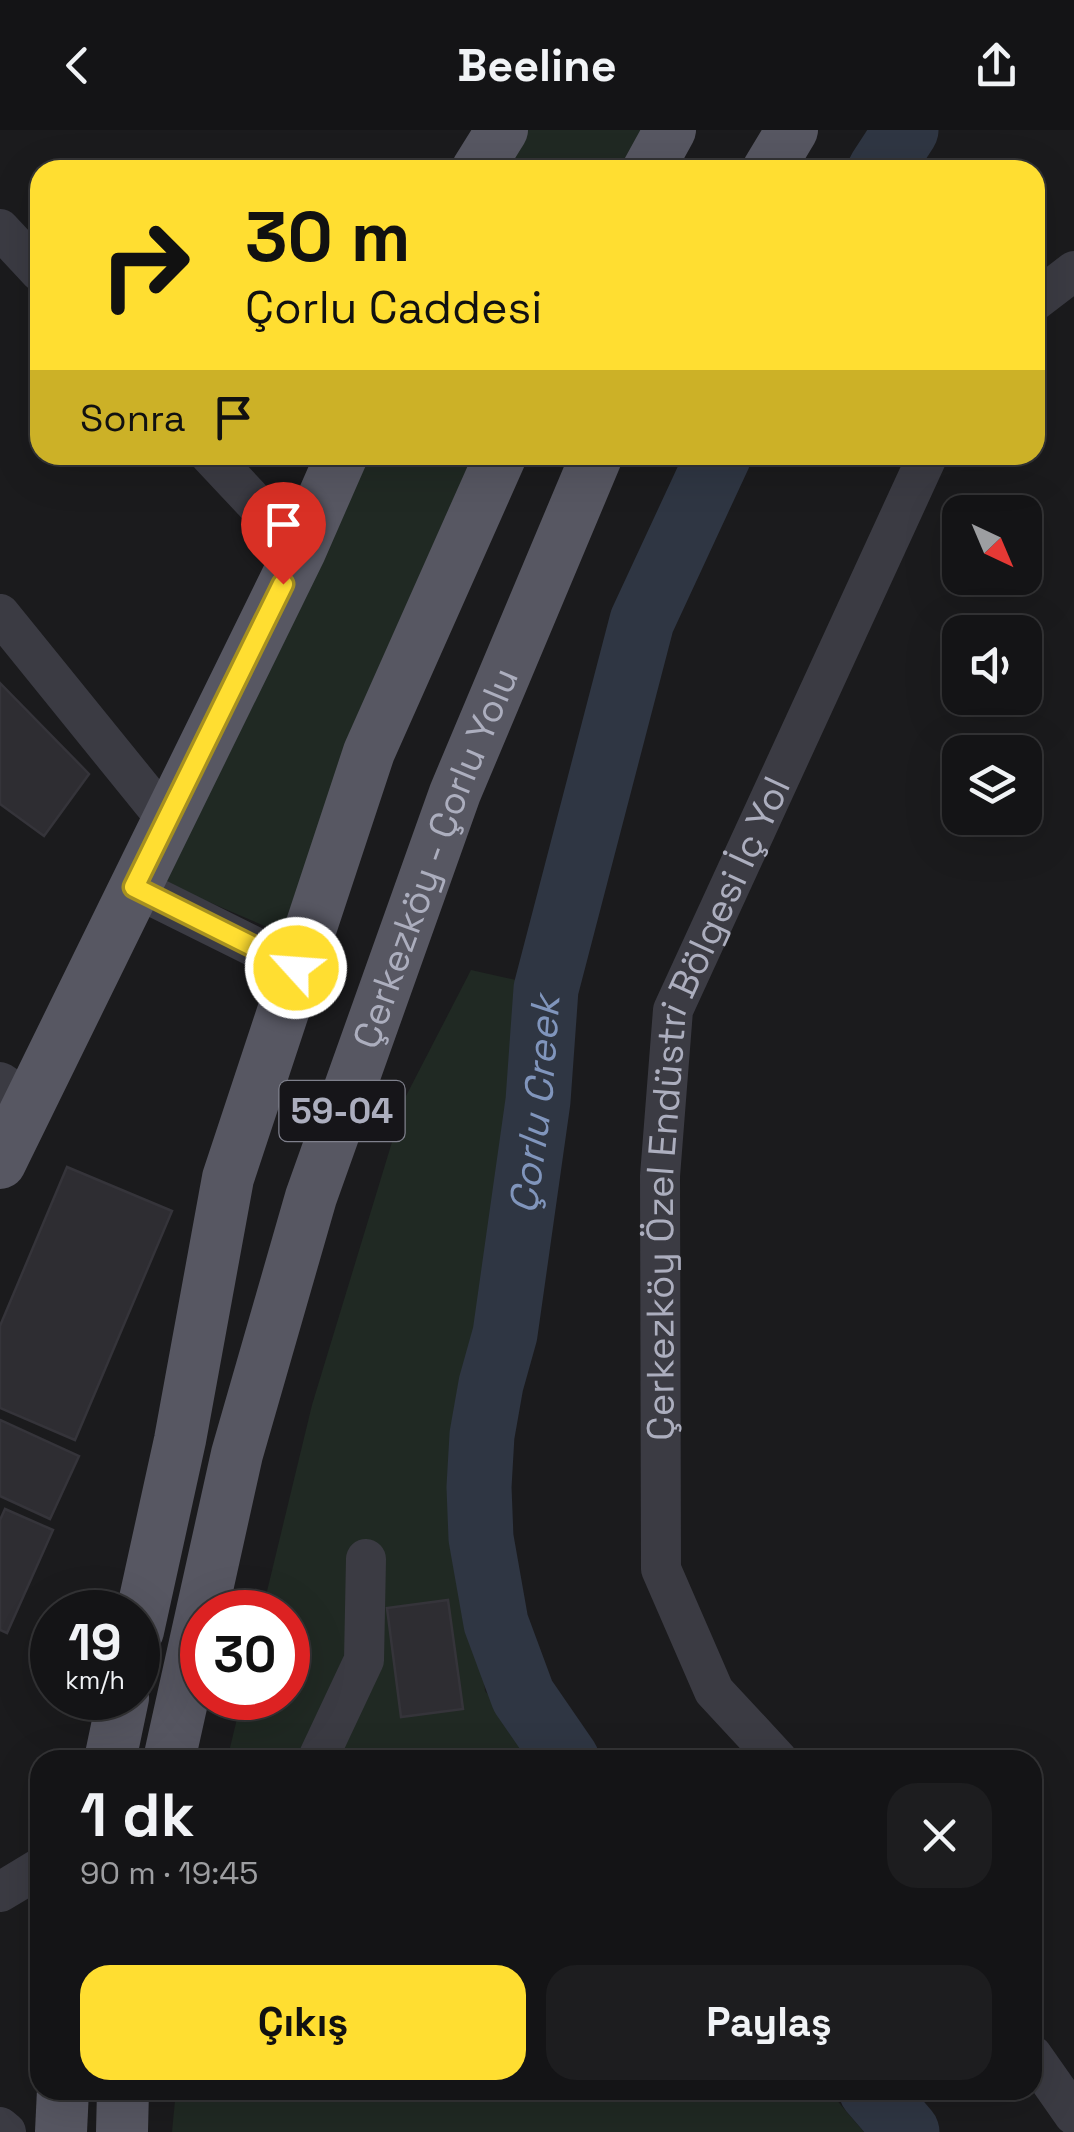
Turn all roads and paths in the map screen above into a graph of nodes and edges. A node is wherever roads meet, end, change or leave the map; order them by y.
1 (502, 130) edge
2 (670, 130) edge
3 (760, 130) edge
4 (792, 130) edge
5 (482, 160) edge
6 (654, 160) edge
7 (744, 160) edge
8 (774, 160) edge
9 (0, 229) edge
10 (30, 261) edge
11 (1074, 271) edge
12 (1045, 293) edge
13 (219, 465) edge
14 (338, 465) edge
15 (497, 465) edge
16 (593, 465) edge
17 (923, 465) edge
18 (300, 551) junction
19 (0, 614) edge
20 (166, 820) junction
21 (134, 887) junction
22 (296, 968) junction
23 (15, 1092) edge
24 (0, 1163) edge
25 (366, 1559) dead end
26 (147, 1590) edge
27 (118, 1720) edge
28 (112, 1750) edge
29 (171, 1750) edge
30 (322, 1750) edge
31 (769, 1750) edge
32 (30, 1874) edge
33 (0, 1892) edge
34 (1042, 2069) edge
35 (63, 2100) edge
36 (124, 2100) edge
37 (1074, 2115) edge
38 (0, 2127) edge
39 (6, 2132) edge
40 (61, 2132) edge
41 (122, 2132) edge

1 - 5 main road
2 - 6 main road
3 - 7 main road
4 - 8 main road
9 - 10 street
11 - 12 street
13 - 18 street
14 - 18 main road
15 - 22 main road, 59-04
16 - 29 main road, Çerkezköy - Çorlu Yolu / 59-04
17 - 31 street, Çerkezköy Özel Endüstri Bölgesi İç Yol
18 - 20 main road
19 - 20 street
20 - 21 main road
21 - 22 street
21 - 23 main road
22 - 26 main road, 59-04
23 - 24 main road
25 - 30 street
27 - 28 main road
32 - 33 street
34 - 37 street
35 - 40 main road
36 - 41 main road
38 - 39 street

